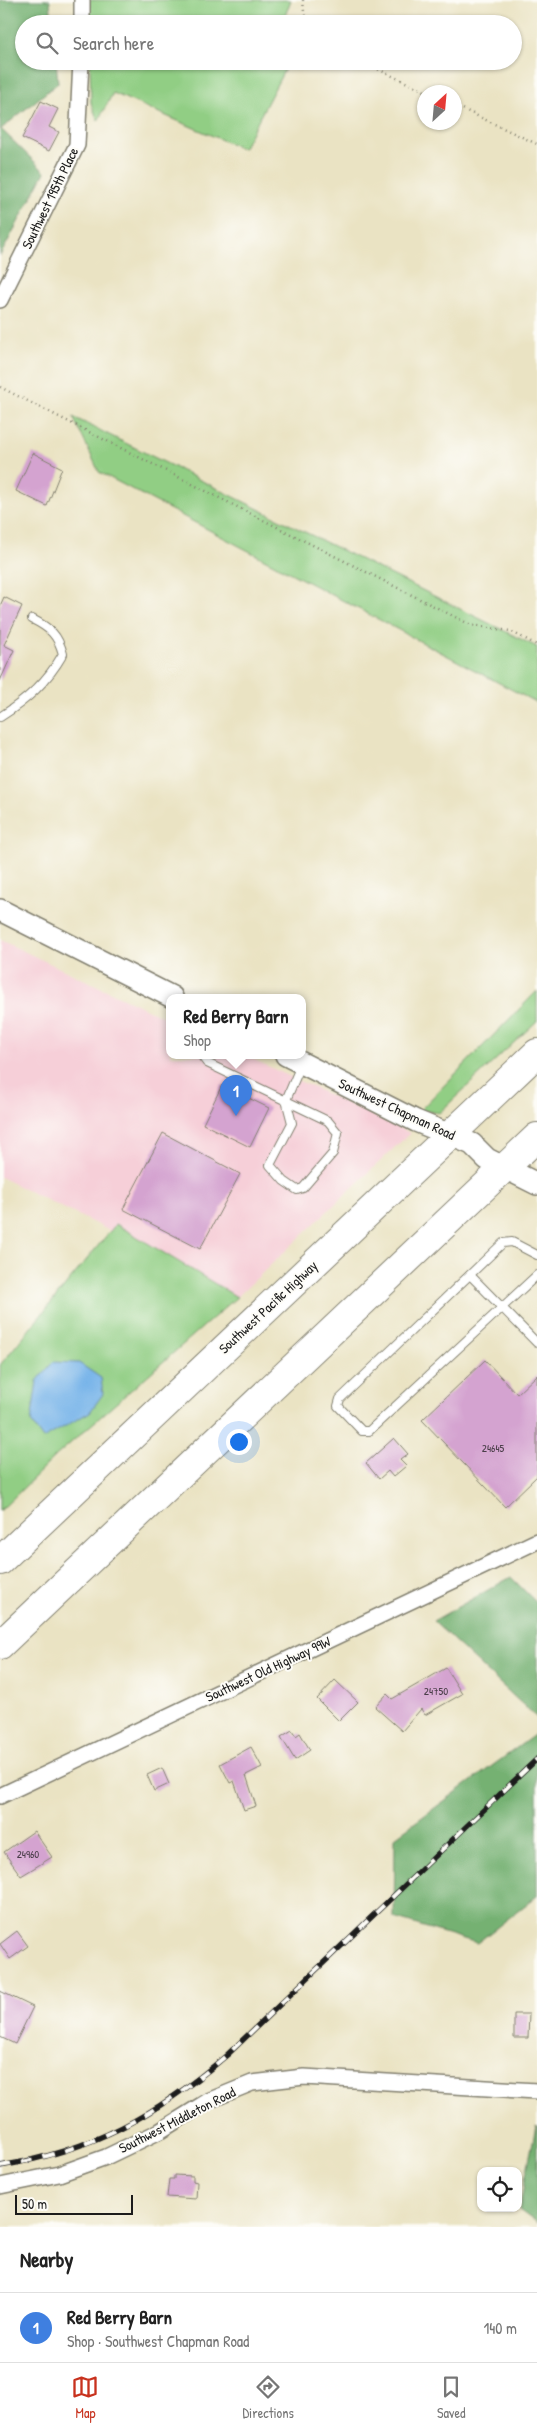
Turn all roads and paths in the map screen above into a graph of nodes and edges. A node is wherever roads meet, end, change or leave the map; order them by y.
1 (82, 0) edge
2 (303, 0) edge
3 (82, 15) edge
4 (306, 15) edge
5 (81, 70) edge
6 (379, 70) edge
7 (417, 87) edge
8 (462, 110) edge
9 (537, 144) edge
10 (0, 300) edge
11 (0, 387) edge
12 (32, 619) dead end
13 (537, 645) edge
14 (0, 717) edge
15 (0, 910) edge
16 (166, 994) edge
17 (537, 1053) edge
18 (204, 1059) edge
19 (294, 1059) edge
20 (286, 1100) junction
21 (451, 1135) junction
22 (537, 1137) edge
23 (504, 1168) junction
24 (537, 1184) edge
25 (537, 1254) edge
26 (470, 1275) junction
27 (537, 1275) edge
28 (502, 1308) junction
29 (537, 1343) edge
30 (537, 1541) edge
31 (0, 1562) edge
32 (0, 1645) edge
33 (0, 1796) edge
34 (537, 2091) edge
35 (0, 2186) edge

1 - 3 street
2 - 4 path
5 - 10 street, Southwest 195th Place
6 - 7 path
8 - 9 path
11 - 13 path
12 - 14 lane
15 - 16 street
17 - 21 highway, Southwest Pacific Highway
18 - 20 lane
19 - 20 lane
19 - 21 street, Southwest Chapman Road
20 - 20 lane
21 - 23 street, Southwest Chapman Road
21 - 31 highway, Southwest Pacific Highway
22 - 23 highway
23 - 24 street, Southwest Chapman Road
23 - 32 highway
25 - 26 lane
26 - 28 lane
26 - 28 lane
27 - 28 lane
28 - 29 lane
30 - 33 street, Southwest Old Highway 99W
34 - 35 street, Southwest Middleton Road

